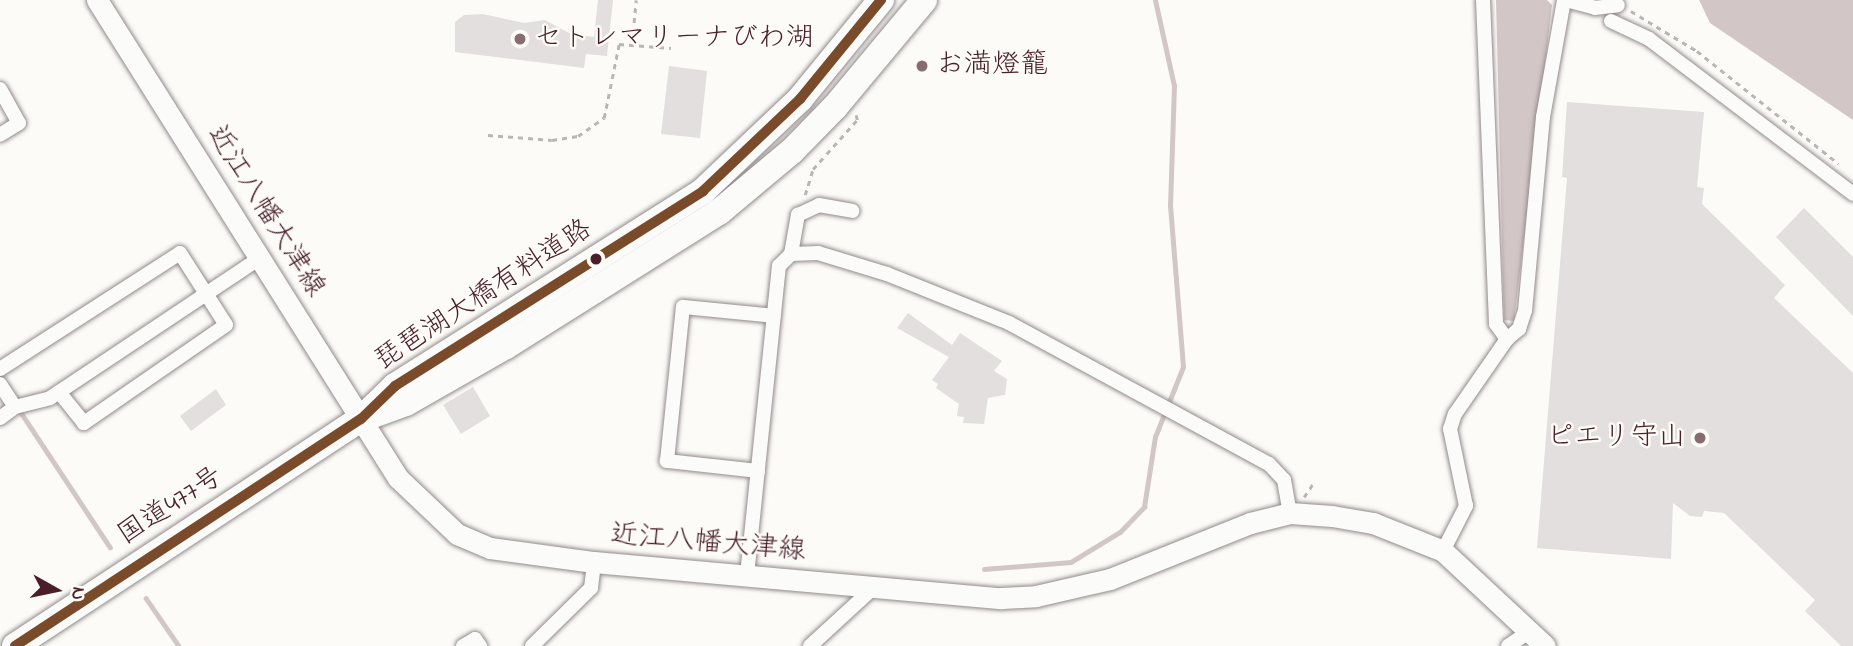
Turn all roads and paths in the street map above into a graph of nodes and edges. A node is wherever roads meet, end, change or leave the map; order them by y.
1 (97, 0) edge
2 (636, 0) edge
3 (881, 0) edge
4 (924, 0) edge
5 (1483, 0) edge
6 (1565, 0) edge
7 (1618, 5) joint
8 (1611, 21) dead end
9 (632, 43) junction
10 (671, 48) dead end
11 (0, 89) edge
12 (856, 109) dead end
13 (0, 135) edge
14 (488, 135) dead end
15 (1843, 166) dead end
16 (1853, 194) edge
17 (805, 198) dead end
18 (852, 211) dead end
19 (791, 254) junction
20 (260, 258) junction
21 (209, 295) junction
22 (774, 316) junction
23 (1507, 339) junction
24 (0, 369) edge
25 (0, 384) edge
26 (59, 393) junction
27 (15, 407) junction
28 (0, 418) edge
29 (361, 419) junction
30 (758, 471) junction
31 (1314, 482) dead end
32 (1304, 497) dead end
33 (1290, 513) junction
34 (1443, 551) junction
35 (594, 562) junction
36 (747, 575) junction
37 (873, 587) junction
38 (1538, 638) edge
39 (15, 646) edge
40 (463, 646) edge
41 (480, 646) edge
42 (532, 646) edge
43 (810, 646) edge
44 (1508, 646) edge

1 - 20 main road, 近江八幡大津線
2 - 9 path
3 - 29 highway, 琵琶湖大橋有料道路
4 - 29 highway, 琵琶湖大橋有料道路
5 - 23 street
6 - 7 street
6 - 23 street
7 - 15 path
8 - 16 street
9 - 10 path
9 - 14 path
11 - 13 street
12 - 17 path
18 - 19 street
19 - 22 street
19 - 33 street
20 - 21 street
20 - 29 main road, 近江八幡大津線
21 - 24 street
21 - 26 street
21 - 26 street
22 - 30 street
22 - 30 street
23 - 34 street
25 - 27 street
26 - 27 street
27 - 28 street
29 - 35 main road, 近江八幡大津線
29 - 39 highway, 国道477号
30 - 36 street
31 - 32 path
33 - 34 main road, 近江八幡大津線
33 - 37 main road, 近江八幡大津線
34 - 38 main road, 近江八幡大津線
35 - 36 main road, 近江八幡大津線
35 - 42 street
36 - 37 main road, 近江八幡大津線
37 - 43 street
38 - 44 street
40 - 41 street

